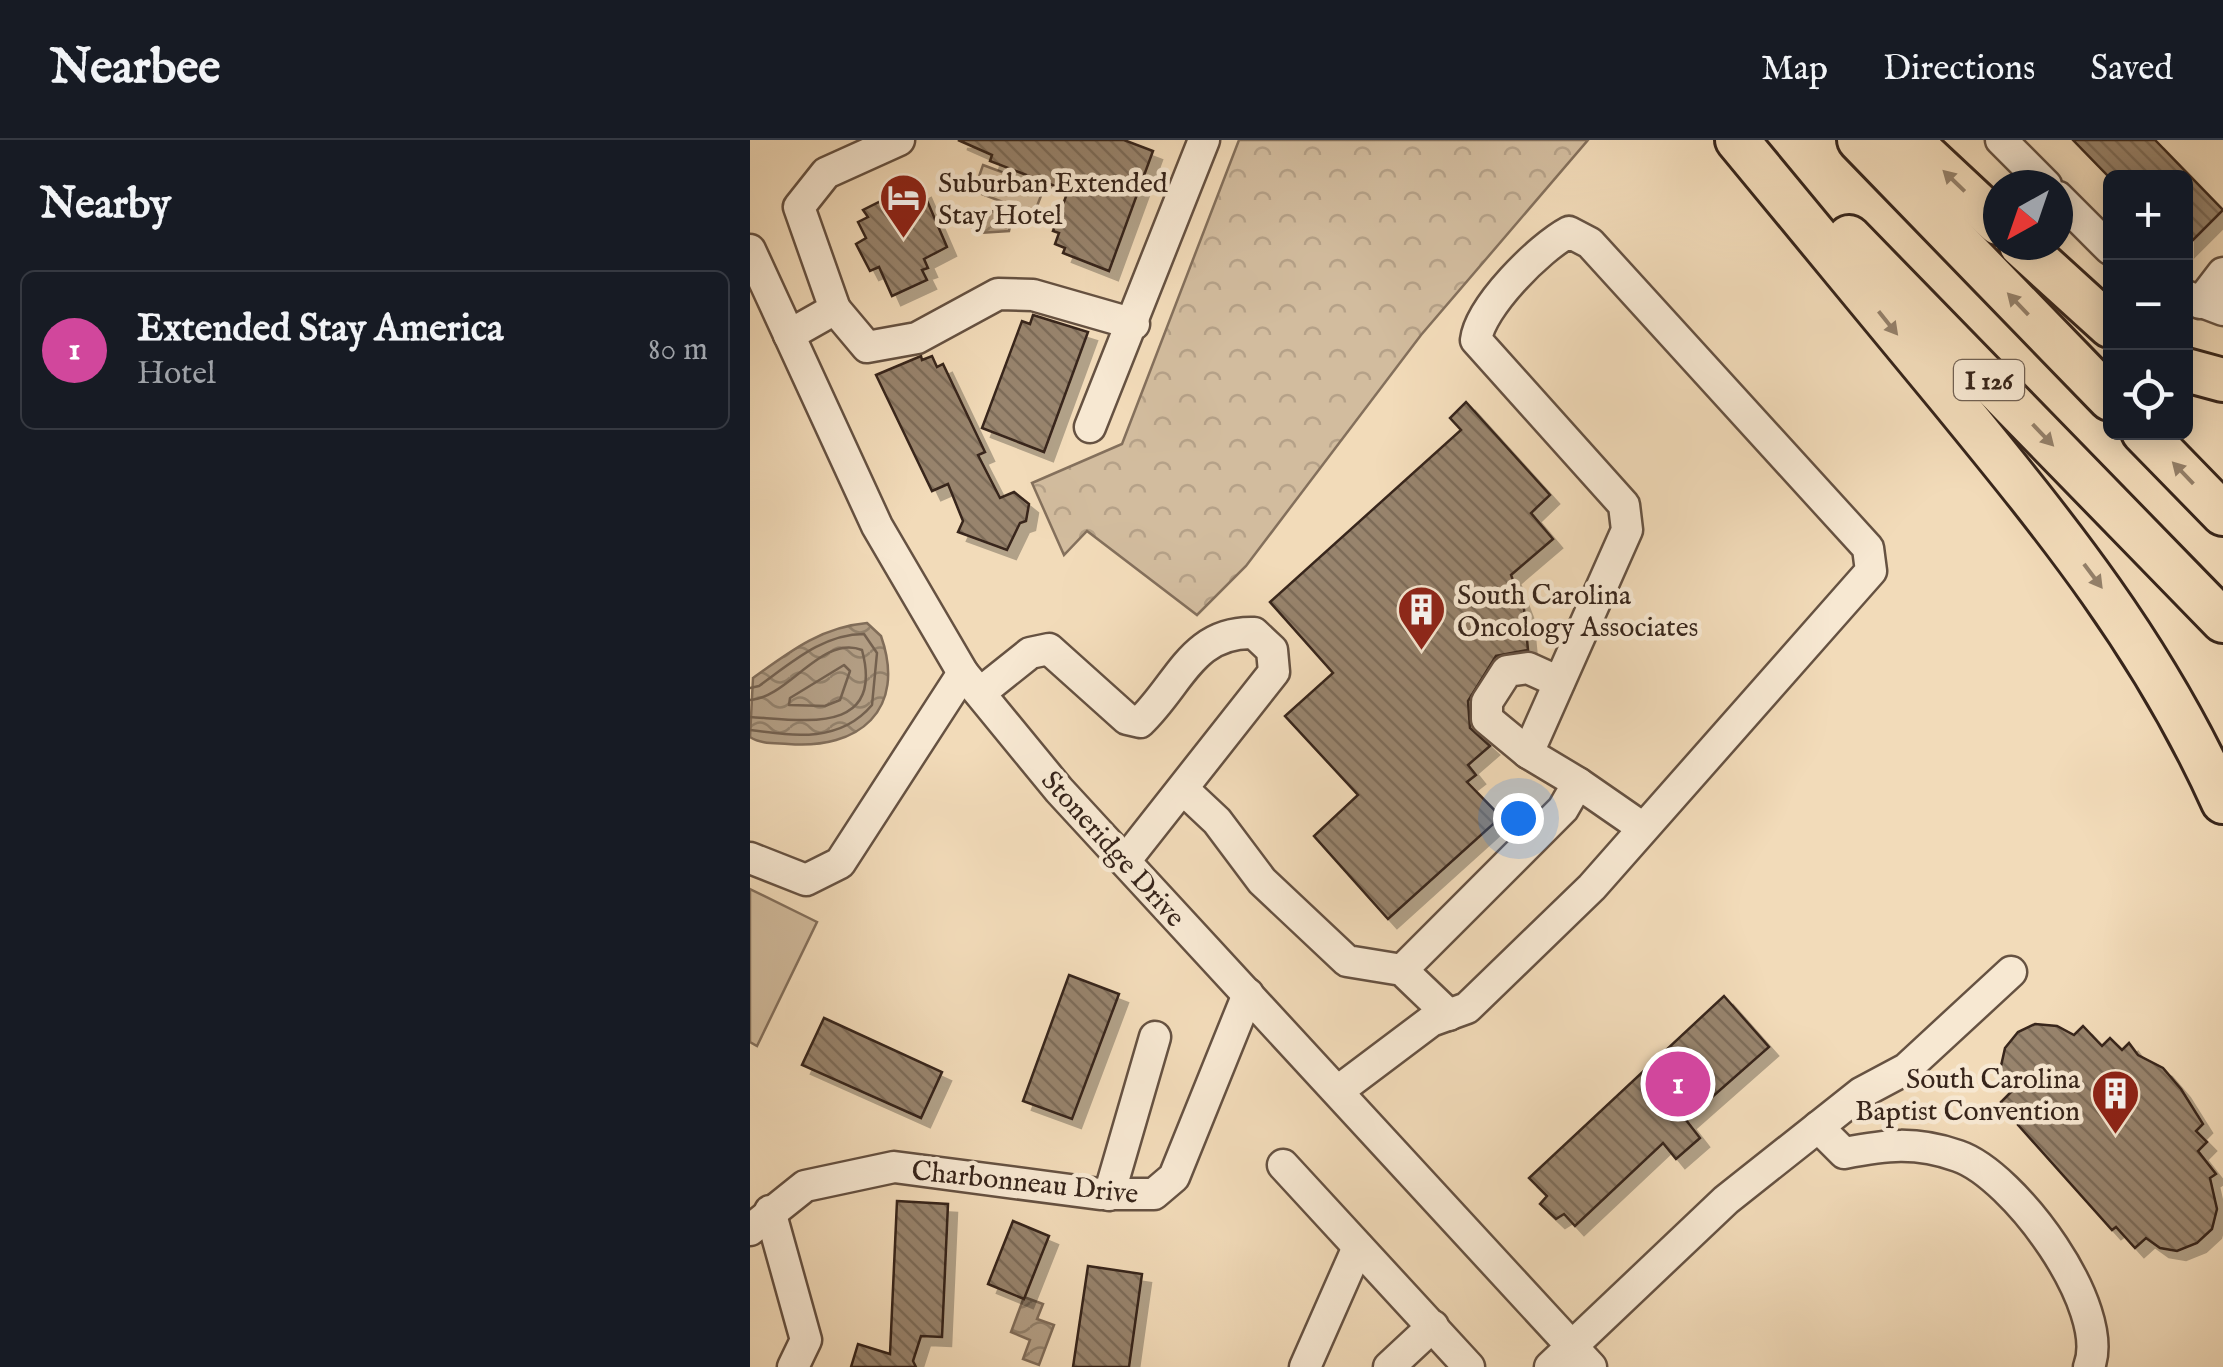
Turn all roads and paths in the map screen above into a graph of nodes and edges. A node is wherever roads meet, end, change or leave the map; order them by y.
1 (898, 140) edge
2 (1204, 140) edge
3 (1737, 140) edge
4 (1754, 140) edge
5 (1858, 140) edge
6 (1909, 140) edge
7 (2001, 140) edge
8 (2031, 170) edge
9 (1983, 208) edge
10 (2073, 212) edge
11 (2103, 242) edge
12 (750, 250) edge
13 (2037, 260) edge
14 (2223, 273) edge
15 (2203, 303) edge
16 (835, 309) junction
17 (2103, 320) edge
18 (1134, 324) junction
19 (789, 335) junction
20 (2193, 372) edge
21 (2223, 380) edge
22 (2103, 392) edge
23 (1090, 426) dead end
24 (2152, 440) edge
25 (2223, 514) edge
26 (2223, 620) edge
27 (1558, 682) junction
28 (972, 683) junction
29 (1528, 753) junction
30 (1578, 782) junction
31 (1184, 790) junction
32 (2223, 802) edge
33 (1643, 828) junction
34 (750, 858) edge
35 (1125, 861) junction
36 (1402, 970) junction
37 (2011, 972) dead end
38 (1248, 994) junction
39 (1448, 1015) junction
40 (1155, 1037) dead end
41 (1338, 1092) junction
42 (1818, 1128) junction
43 (1283, 1165) dead end
44 (1109, 1195) junction
45 (760, 1221) edge
46 (1358, 1248) junction
47 (1433, 1326) junction
48 (1571, 1360) edge
49 (793, 1367) edge
50 (1305, 1367) edge
51 (1389, 1367) edge
52 (1469, 1367) edge
53 (2089, 1367) edge

1 - 16 street
2 - 18 street
3 -> 32 highway
4 -> 26 highway, I 126
22 -> 5 highway, I 126
9 -> 6 highway
7 - 8 street
10 - 11 street
12 - 19 street, Stoneridge Drive
13 - 17 highway
14 - 15 street
16 - 18 street
16 - 19 street
18 - 23 street
19 - 28 street, Stoneridge Drive
20 - 21 highway
25 -> 24 highway
27 - 29 street
27 - 29 street
27 - 33 street
28 - 31 street
28 - 34 street
28 - 35 street, Stoneridge Drive
29 - 30 street
30 - 33 street
30 - 36 street
31 - 35 street
31 - 36 street
33 - 39 street
35 - 38 street, Stoneridge Drive
36 - 39 street
37 - 42 street
38 - 41 street, Stoneridge Drive
38 - 44 street, Charbonneau Drive
39 - 41 street
40 - 44 street
41 - 48 street, Stoneridge Drive
42 - 48 street
42 - 53 street
43 - 46 street
44 - 45 street, Charbonneau Drive
45 - 49 street
46 - 47 street
46 - 50 street
47 - 51 street
47 - 52 street

